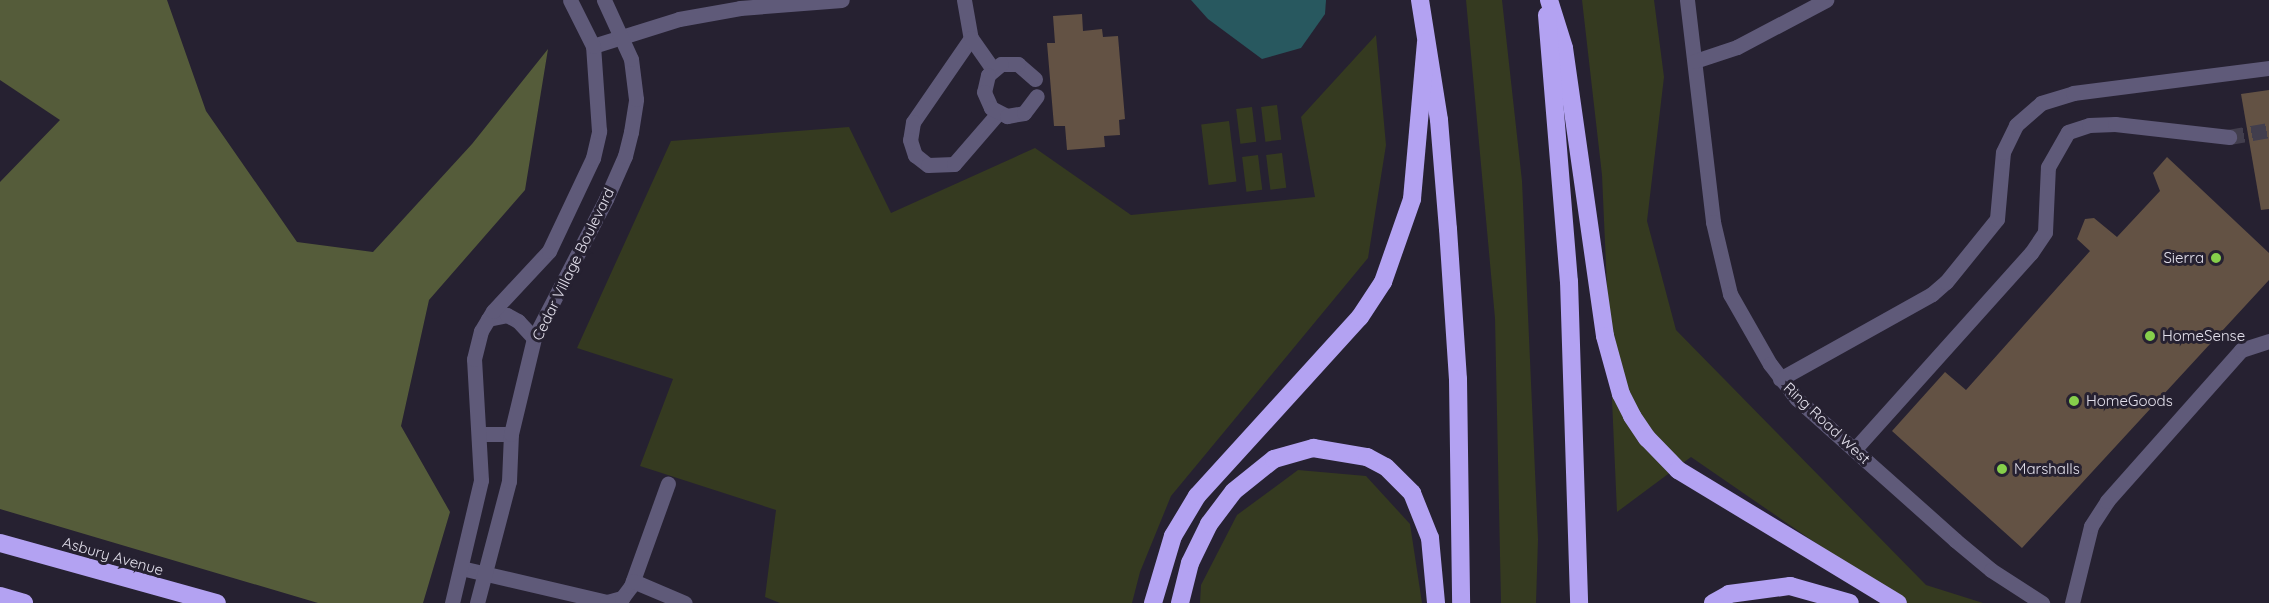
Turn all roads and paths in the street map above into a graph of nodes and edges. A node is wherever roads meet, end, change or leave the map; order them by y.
1 (570, 0) edge
2 (604, 0) edge
3 (842, 0) edge
4 (964, 0) edge
5 (1420, 0) edge
6 (1548, 0) edge
7 (1687, 0) edge
8 (1826, 0) edge
9 (779, 3) edge
10 (621, 36) junction
11 (971, 38) junction
12 (1426, 43) junction
13 (593, 46) junction
14 (1695, 62) junction
15 (2269, 68) edge
16 (993, 69) junction
17 (1035, 79) dead end
18 (1036, 96) dead end
19 (998, 113) junction
20 (2229, 137) tunnel mouth
21 (488, 319) junction
22 (534, 338) junction
23 (2269, 341) edge
24 (1780, 379) junction
25 (479, 434) junction
26 (511, 434) junction
27 (1854, 450) junction
28 (668, 483) dead end
29 (0, 543) edge
30 (461, 568) junction
31 (486, 573) junction
32 (633, 581) junction
33 (0, 596) edge
34 (24, 603) edge
35 (216, 603) edge
36 (452, 603) edge
37 (477, 603) edge
38 (685, 603) edge
39 (1153, 603) edge
40 (1180, 603) edge
41 (1436, 603) edge
42 (1461, 603) edge
43 (1578, 603) edge
44 (1713, 603) edge
45 (1850, 603) edge
46 (1898, 603) edge
47 (2042, 603) edge
48 (2072, 603) edge

1 - 13 street, Cedar Village Boulevard
2 - 10 street, Cedar Village Boulevard
3 - 9 street
4 - 11 street
5 - 12 highway
6 - 43 highway
6 - 46 highway
7 - 14 street, Ring Road West
8 - 14 street
9 - 10 street
10 - 13 street
10 - 22 street, Cedar Village Boulevard
11 - 16 street
11 - 19 street
12 - 39 highway
12 - 42 highway
13 - 21 street, Cedar Village Boulevard
14 - 24 street, Ring Road West
15 - 24 street
16 - 17 street
16 - 19 street
18 - 19 street
20 - 27 street
21 - 22 street
21 - 25 street, Cedar Village Boulevard
22 - 26 street, Cedar Village Boulevard
23 - 48 street
24 - 27 street, Ring Road West
25 - 26 street
25 - 30 street, Cedar Village Boulevard
26 - 31 street, Cedar Village Boulevard
27 - 47 street, Ring Road West
28 - 32 street
29 - 35 highway, Asbury Avenue
30 - 31 street
30 - 36 street, Cedar Village Boulevard
31 - 32 street
31 - 37 street, Cedar Village Boulevard
32 - 38 street
33 - 34 highway
40 - 41 highway
44 - 45 highway

